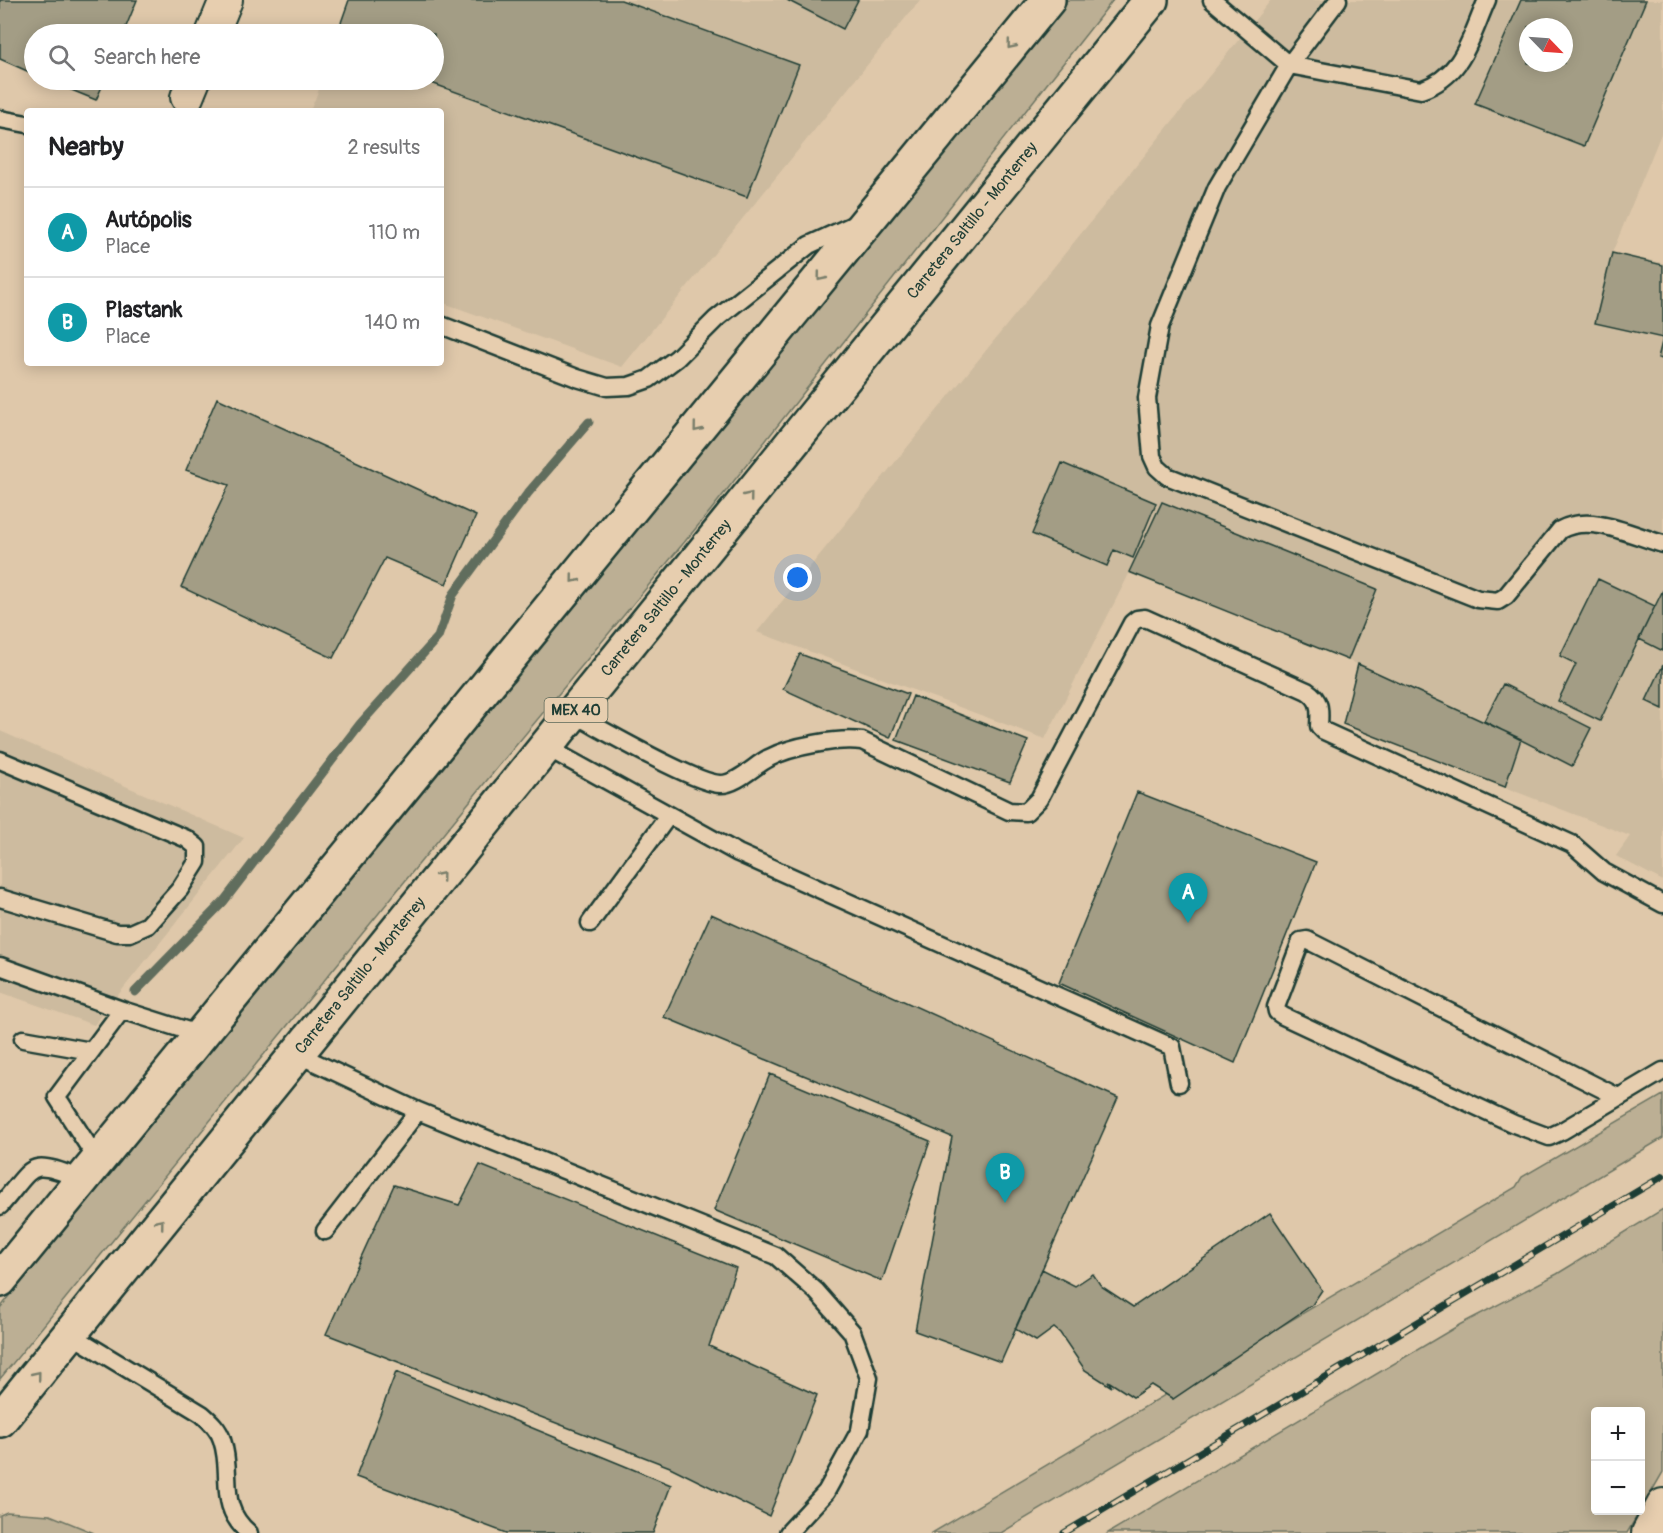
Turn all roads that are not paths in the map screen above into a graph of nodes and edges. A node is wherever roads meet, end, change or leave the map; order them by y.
1 (226, 0) edge
2 (1048, 0) edge
3 (1151, 0) edge
4 (1212, 0) edge
5 (1338, 0) edge
6 (1487, 0) edge
7 (216, 24) edge
8 (1289, 65) junction
9 (0, 119) edge
10 (24, 123) edge
11 (870, 218) junction
12 (444, 326) edge
13 (1663, 544) edge
14 (573, 714) junction
15 (546, 747) junction
16 (0, 759) edge
17 (669, 814) junction
18 (0, 898) edge
19 (1663, 904) edge
20 (590, 923) dead end
21 (0, 966) edge
22 (122, 1010) junction
23 (201, 1035) junction
24 (22, 1039) dead end
25 (91, 1051) junction
26 (297, 1054) junction
27 (1663, 1071) edge
28 (1179, 1083) dead end
29 (1618, 1097) junction
30 (418, 1111) junction
31 (90, 1170) junction
32 (0, 1206) edge
33 (325, 1231) dead end
34 (0, 1280) edge
35 (70, 1334) junction
36 (0, 1420) edge
37 (1663, 1505) edge
38 (249, 1533) edge
39 (788, 1533) edge
40 (1648, 1533) edge

1 - 7 street
2 -> 11 main road
14 -> 3 main road, Carretera Saltillo - Monterrey / MEX 40
4 - 8 lane
5 - 8 lane
6 - 8 lane
8 - 13 lane
9 - 10 lane
11 - 12 lane
11 -> 23 main road
14 - 15 main road, Carretera Saltillo - Monterrey / MEX 40
14 - 19 lane
15 - 17 lane
26 -> 15 main road, Carretera Saltillo - Monterrey / MEX 40
16 - 18 lane
17 - 20 lane
17 - 28 lane
21 - 22 lane
22 - 23 lane
22 - 25 lane
23 - 31 main road
24 - 25 lane
25 - 31 lane
26 - 30 lane
35 -> 26 main road, Carretera Saltillo - Monterrey / MEX 40
27 - 29 lane
29 - 29 lane
30 - 33 lane
30 - 39 lane
31 - 32 lane
31 - 34 main road
36 -> 35 main road, Carretera Saltillo - Monterrey / MEX 40
35 - 38 lane
37 - 40 street

